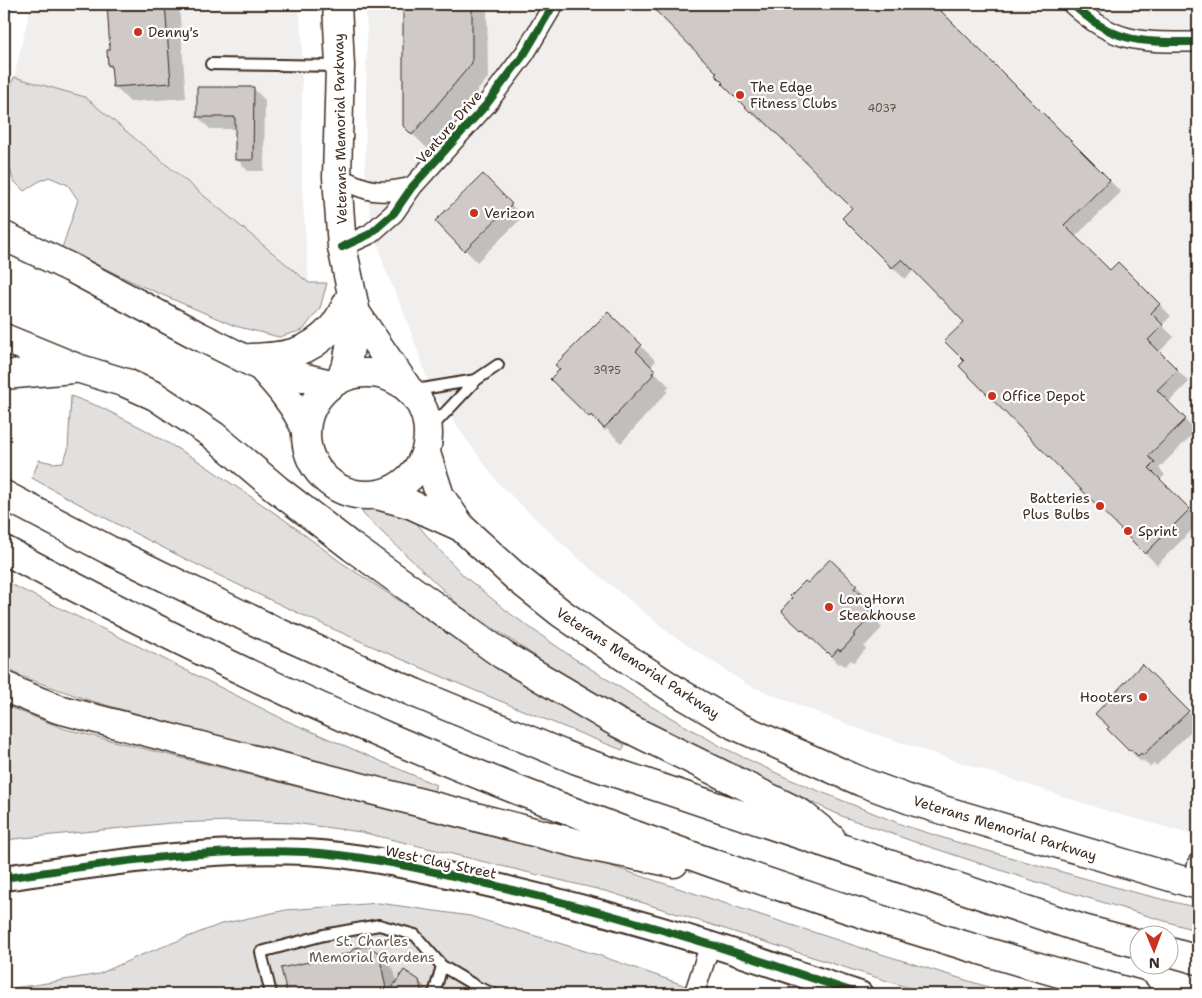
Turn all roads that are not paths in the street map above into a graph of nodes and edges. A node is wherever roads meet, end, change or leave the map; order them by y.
1 (337, 4) edge
2 (554, 4) edge
3 (1072, 4) edge
4 (1198, 42) edge
5 (211, 64) dead end
6 (340, 66) junction
7 (338, 177) junction
8 (412, 186) junction
9 (4, 236) edge
10 (342, 247) junction
11 (354, 304) junction
12 (4, 338) edge
13 (252, 363) junction
14 (498, 365) dead end
15 (77, 368) junction
16 (4, 375) edge
17 (476, 380) junction
18 (336, 382) junction
19 (408, 388) junction
20 (306, 430) junction
21 (428, 442) junction
22 (4, 495) edge
23 (377, 495) junction
24 (462, 528) junction
25 (4, 550) edge
26 (4, 685) edge
27 (848, 851) junction
28 (1197, 877) edge
29 (4, 878) edge
30 (757, 879) junction
31 (1130, 941) edge
32 (710, 945) junction
33 (1180, 955) edge
34 (1198, 960) edge
35 (442, 966) junction
36 (272, 994) edge
37 (434, 994) edge
38 (494, 994) edge
39 (694, 994) edge
40 (860, 994) edge
41 (1136, 994) edge

1 - 6 main road, Veterans Memorial Parkway
2 - 8 street, Venture Drive
3 - 4 street
5 - 6 lane
6 - 7 main road, Veterans Memorial Parkway
7 - 8 street
7 - 10 main road, Veterans Memorial Parkway
8 - 10 street, Venture Drive
9 - 13 main road
10 - 11 main road, Veterans Memorial Parkway
11 - 13 main road
11 - 18 main road, Veterans Memorial Parkway
11 - 19 main road, Veterans Memorial Parkway
12 - 15 main road
13 - 18 main road
13 - 20 main road
14 - 17 lane
15 - 16 main road
15 - 27 main road
17 - 19 lane
17 - 21 lane
18 - 19 main road
18 - 20 main road
19 - 21 main road
20 - 23 main road
21 - 23 main road
21 - 24 main road, Veterans Memorial Parkway
22 - 27 main road
23 - 24 main road
24 - 28 main road, Veterans Memorial Parkway
25 - 30 main road
26 - 30 main road
27 - 31 main road
29 - 32 street, West Clay Street
30 - 41 main road
32 - 39 street
32 - 40 street, West Clay Street
33 - 34 main road
35 - 36 lane
35 - 37 lane
35 - 38 lane

